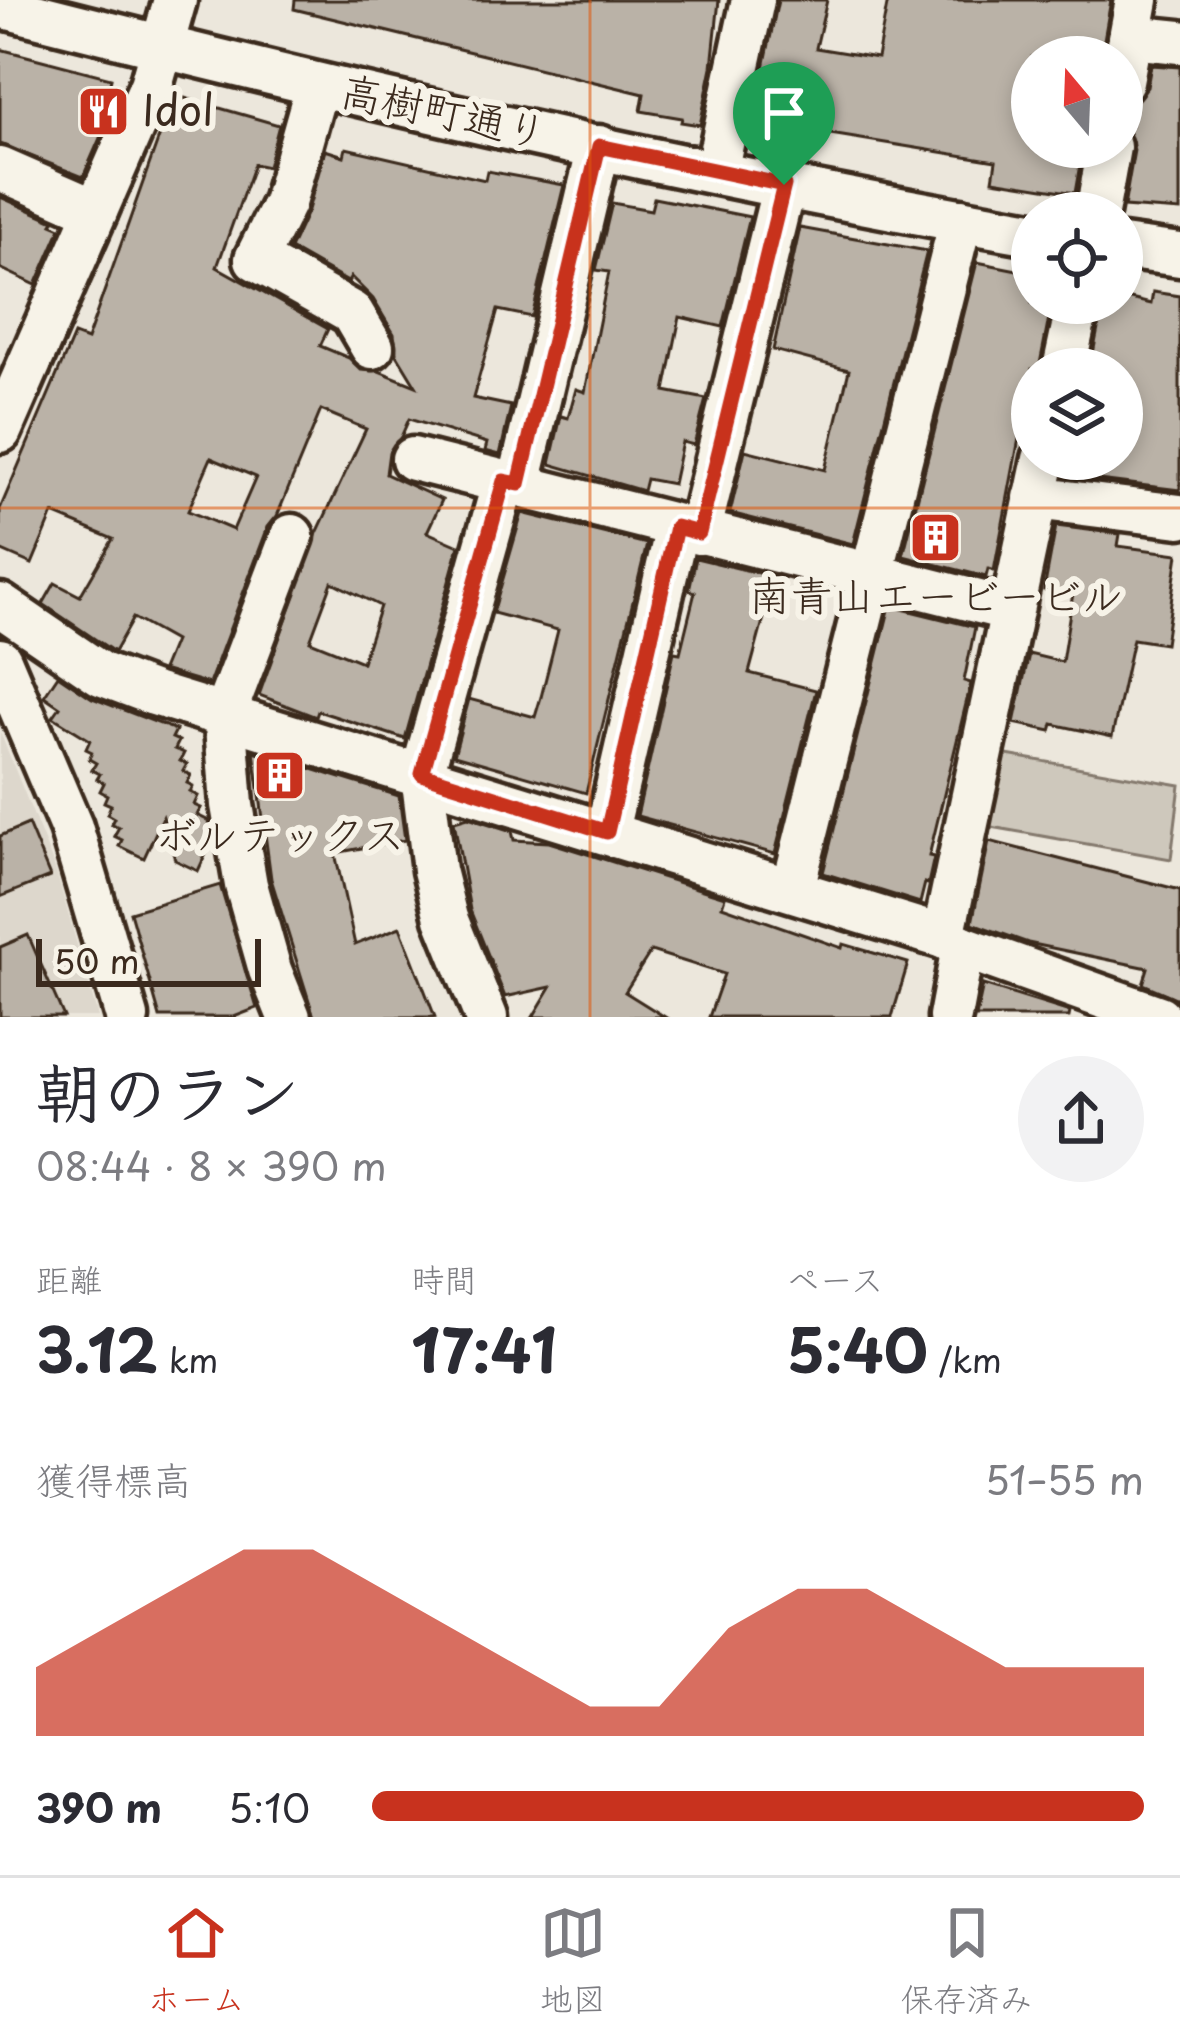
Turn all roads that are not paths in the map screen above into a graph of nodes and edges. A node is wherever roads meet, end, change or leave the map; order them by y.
1 (175, 0) edge
2 (753, 0) edge
3 (0, 6) edge
4 (1134, 19) edge
5 (1180, 43) edge
6 (161, 47) junction
7 (317, 85) junction
8 (599, 146) junction
9 (0, 169) edge
10 (716, 172) junction
11 (784, 185) junction
12 (96, 212) junction
13 (961, 220) junction
14 (1011, 229) edge
15 (1143, 250) edge
16 (1180, 255) edge
17 (372, 347) dead end
18 (0, 431) edge
19 (413, 459) dead end
20 (1040, 480) edge
21 (1047, 480) edge
22 (512, 482) junction
23 (1180, 516) edge
24 (688, 530) junction
25 (292, 536) dead end
26 (872, 578) junction
27 (0, 605) edge
28 (1011, 610) junction
29 (0, 660) edge
30 (225, 713) junction
31 (422, 774) junction
32 (607, 832) junction
33 (793, 888) junction
34 (953, 942) junction
35 (1141, 1014) edge
36 (127, 1017) edge
37 (289, 1017) edge
38 (486, 1017) edge
39 (950, 1017) edge

1 - 6 street
2 - 10 street
3 - 6 street, 高樹町通り
4 - 5 street
6 - 7 street, 高樹町通り
6 - 12 street
7 - 8 street, 高樹町通り
7 - 17 street
8 - 10 street, 高樹町通り
8 - 22 street
9 - 12 street
10 - 11 street, 高樹町通り
11 - 13 street, 高樹町通り
11 - 24 street
12 - 18 street
13 - 14 street, 高樹町通り
13 - 26 street
15 - 16 street
19 - 22 street
20 - 28 street
21 - 23 street
22 - 24 street
22 - 31 street
24 - 26 street
24 - 32 street
25 - 30 street
26 - 28 street
26 - 33 street
27 - 30 street
28 - 34 street
29 - 36 street
30 - 31 street
30 - 37 street
31 - 32 street
31 - 38 street
32 - 33 street
33 - 34 street
34 - 35 street
34 - 39 street

